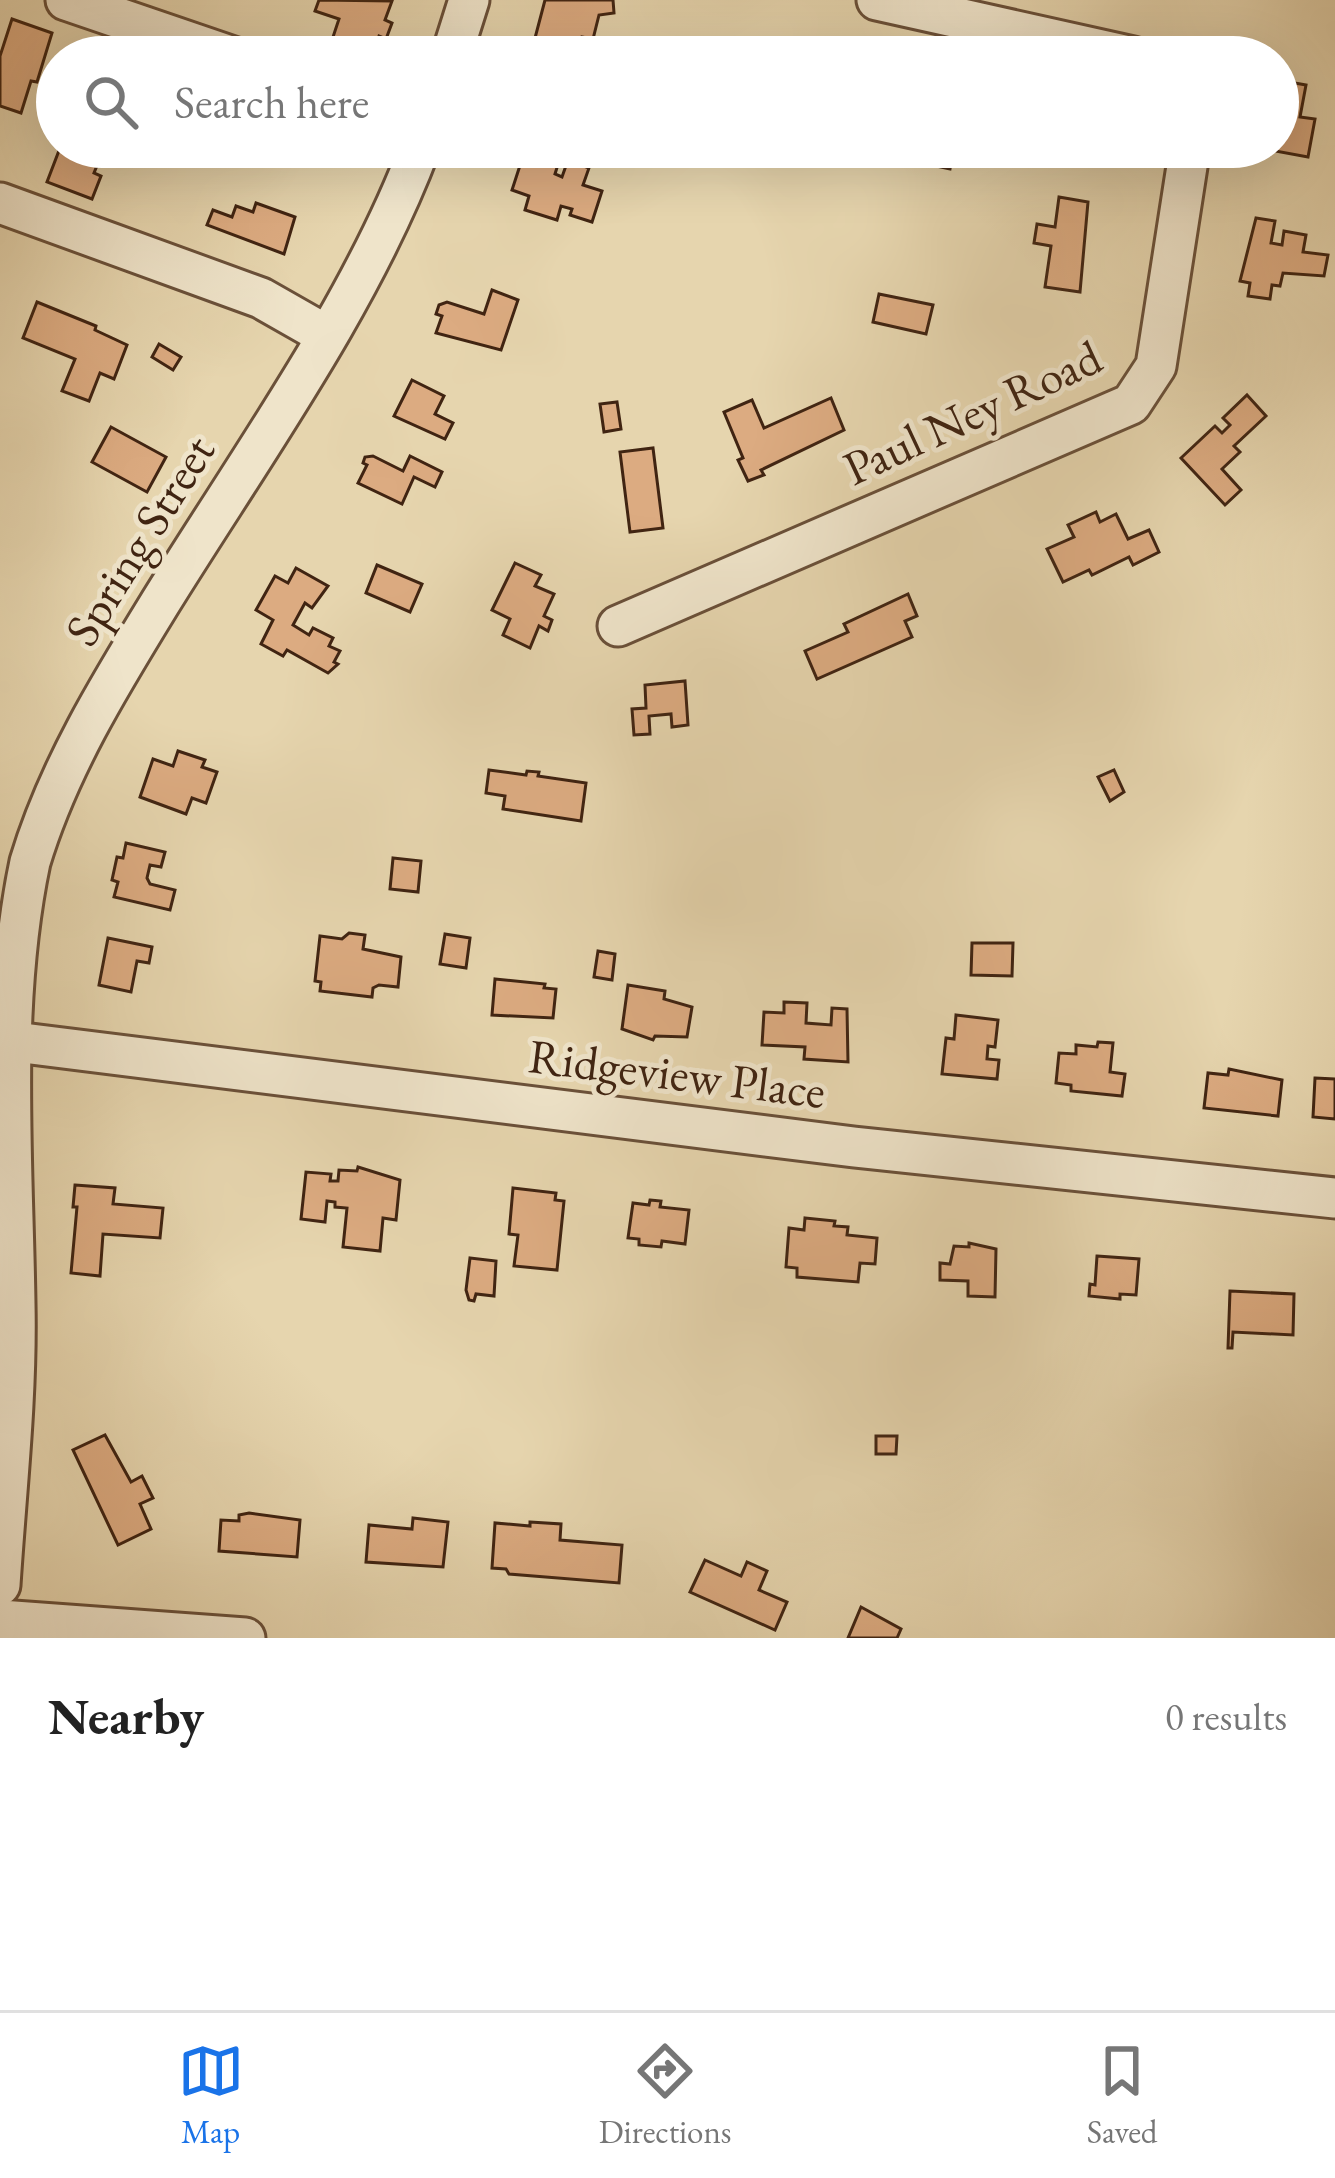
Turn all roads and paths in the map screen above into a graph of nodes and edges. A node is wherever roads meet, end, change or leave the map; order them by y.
1 (66, 0) edge
2 (469, 0) edge
3 (877, 0) edge
4 (171, 36) edge
5 (458, 36) edge
6 (1039, 36) edge
7 (411, 168) edge
8 (1187, 168) edge
9 (0, 203) edge
10 (326, 334) junction
11 (618, 626) dead end
12 (7, 1041) junction
13 (4, 1110) edge
14 (1335, 1198) edge
15 (1, 1566) edge
16 (0, 1620) edge
17 (245, 1638) edge

1 - 4 street
2 - 5 street
3 - 6 street
7 - 10 street, Spring Street
8 - 11 street, Paul Ney Road
9 - 10 street
10 - 12 street, Spring Street
12 - 13 street, Spring Street
12 - 14 street, Ridgeview Place
13 - 15 street, Spring Street
16 - 17 street

